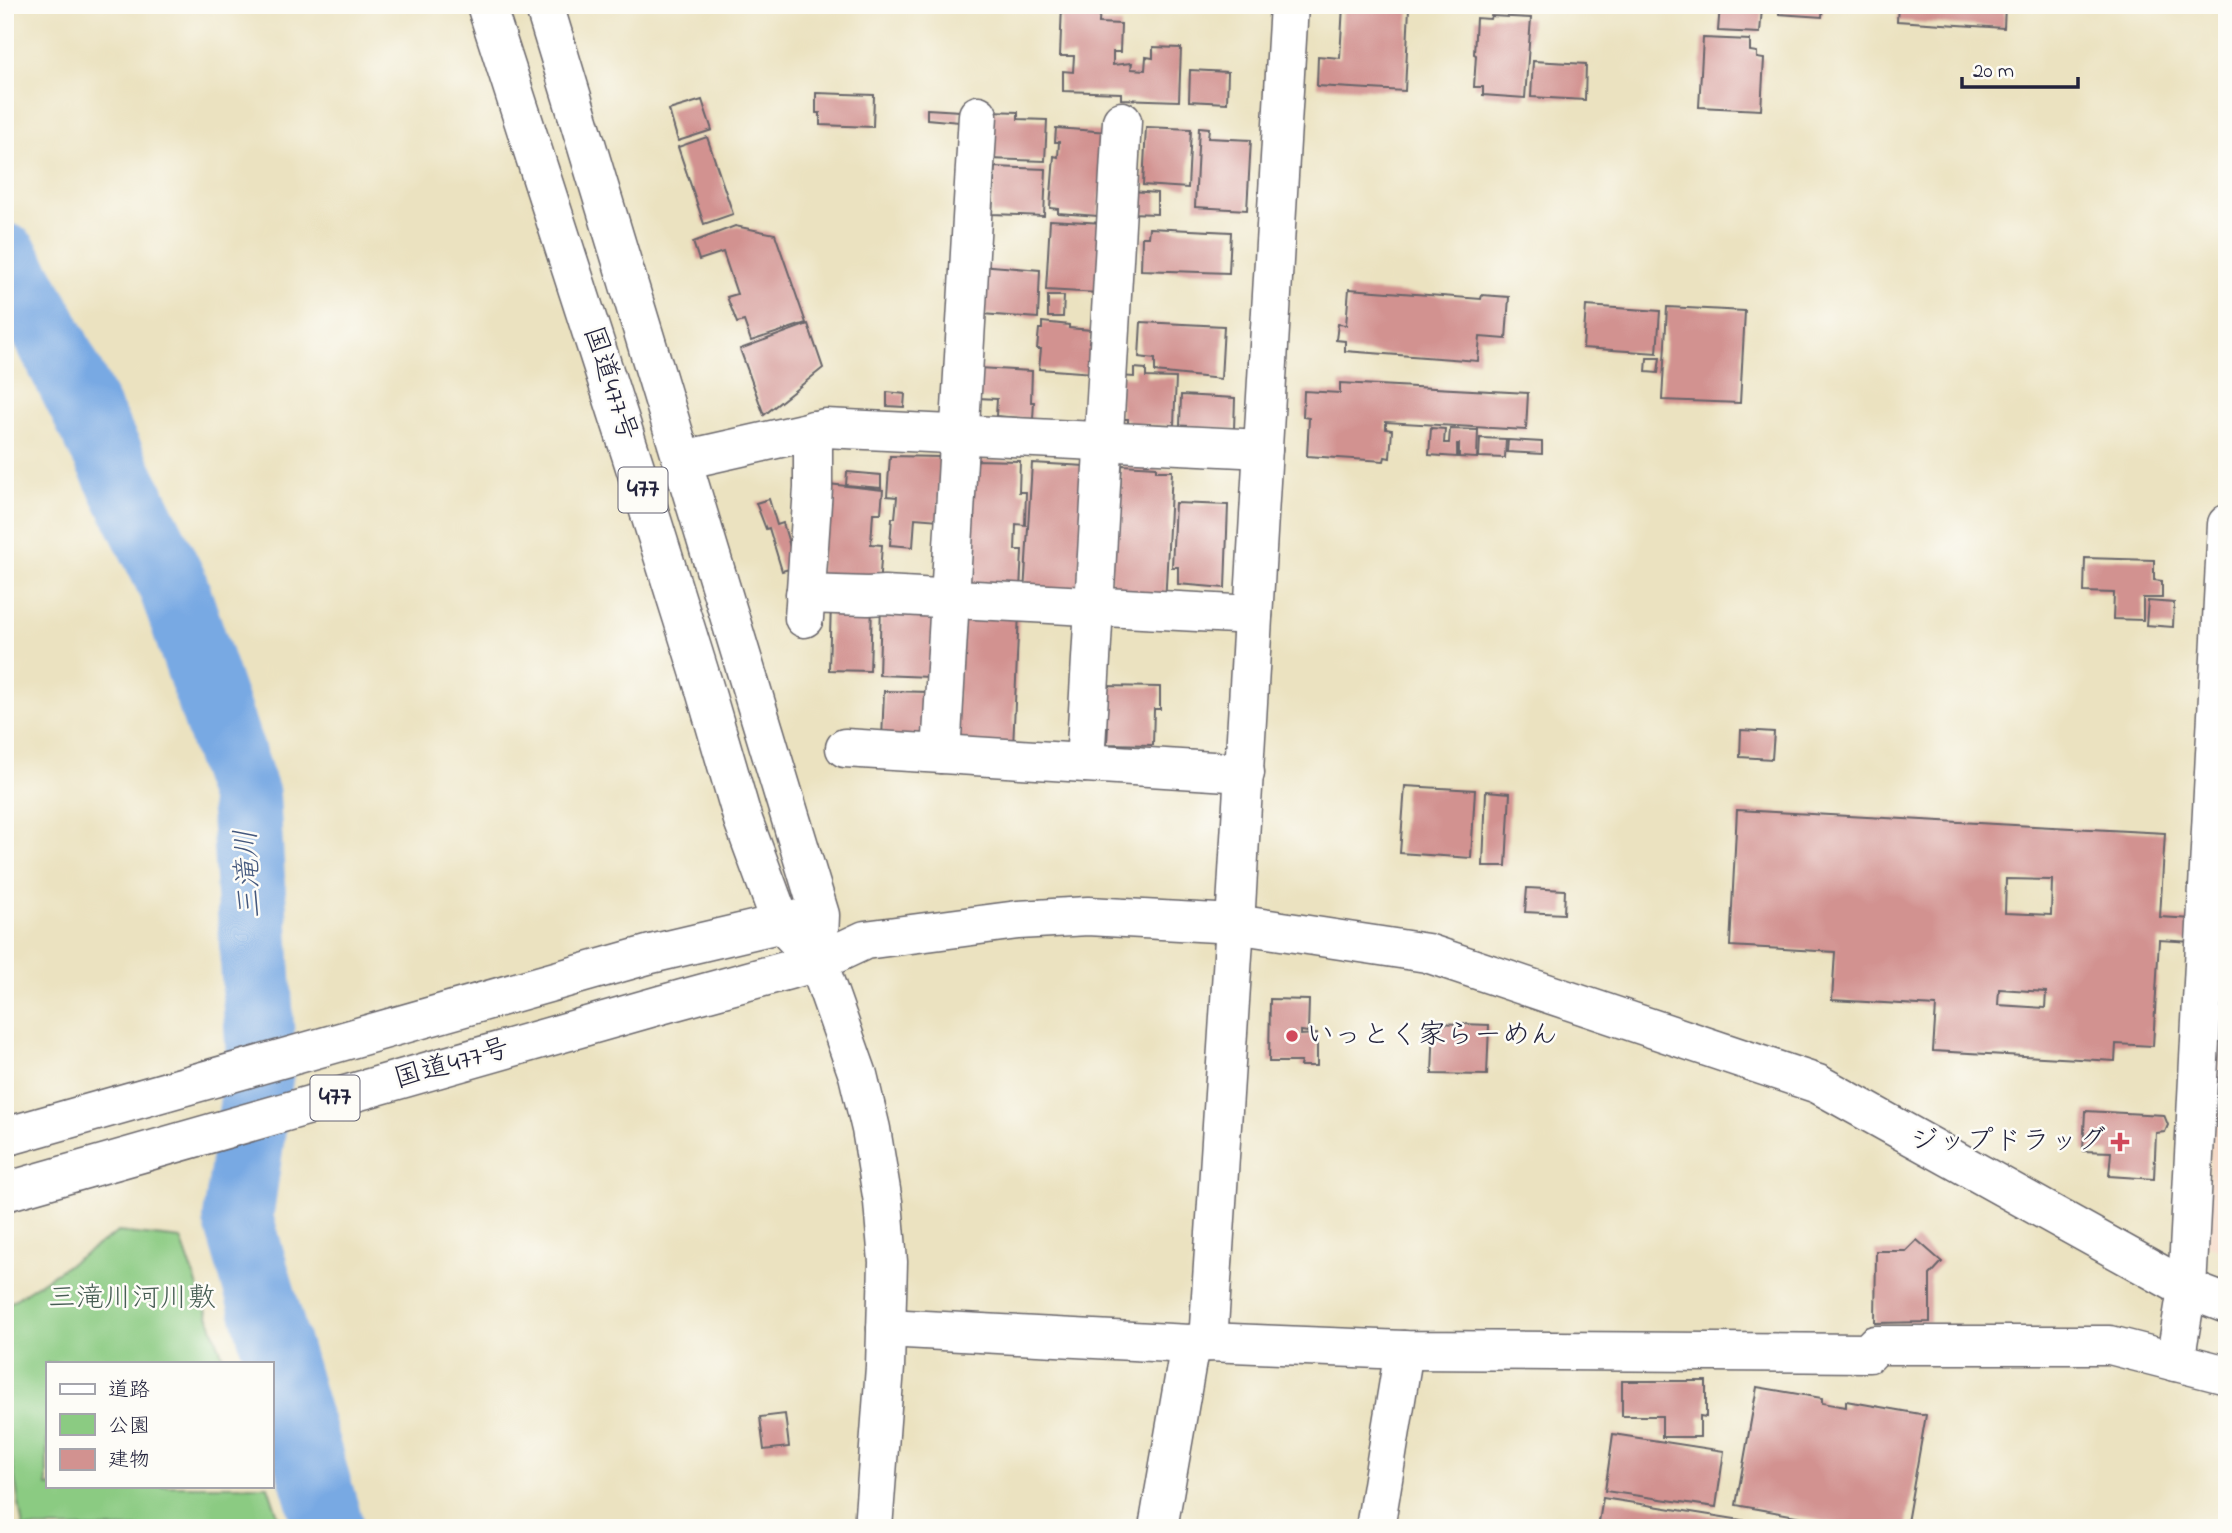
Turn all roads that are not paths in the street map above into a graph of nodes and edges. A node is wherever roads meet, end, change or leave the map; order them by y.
1 (486, 5) edge
2 (510, 5) edge
3 (544, 5) edge
4 (1289, 5) edge
5 (978, 115) dead end
6 (1122, 121) dead end
7 (566, 251) junction
8 (813, 430) junction
9 (959, 434) junction
10 (1104, 441) junction
11 (1263, 449) junction
12 (682, 460) junction
13 (2227, 524) edge
14 (950, 598) junction
15 (1094, 607) junction
16 (1253, 615) junction
17 (845, 748) dead end
18 (941, 754) junction
19 (1085, 763) junction
20 (1245, 773) junction
21 (820, 915) junction
22 (781, 923) junction
23 (1236, 925) junction
24 (865, 940) junction
25 (818, 962) junction
26 (5, 1137) edge
27 (5, 1192) edge
28 (2187, 1289) junction
29 (2227, 1304) edge
30 (886, 1328) junction
31 (1199, 1343) junction
32 (1404, 1350) junction
33 (2175, 1362) junction
34 (2227, 1375) edge
35 (873, 1528) edge
36 (1158, 1528) edge
37 (1375, 1528) edge

1 - 7 main road, 国道477号 / 477
2 - 7 main road
3 - 12 main road, 国道477号 / 477
4 - 11 main road
5 - 9 main road
6 - 10 main road
7 - 22 main road, 国道477号 / 477
8 - 9 main road
8 - 12 main road
8 - 14 main road
9 - 10 main road
9 - 14 main road
10 - 11 main road
10 - 15 main road
11 - 16 main road
12 - 21 main road, 国道477号 / 477
13 - 28 main road
14 - 15 main road
14 - 18 main road
15 - 16 main road
15 - 19 main road
16 - 20 main road
17 - 18 main road
18 - 19 main road
19 - 20 main road
20 - 23 main road
21 - 22 main road, 国道477号 / 477
21 - 24 main road
21 - 25 main road, 国道477号 / 477
22 - 25 main road, 国道477号 / 477
22 - 26 main road, 国道477号 / 477
23 - 24 main road
23 - 28 main road
23 - 31 main road
24 - 25 main road
25 - 27 main road, 国道477号 / 477
25 - 30 main road
28 - 29 main road
28 - 33 main road
30 - 31 main road
30 - 35 main road
31 - 32 main road
31 - 36 main road
32 - 33 main road
32 - 37 main road
33 - 34 main road

